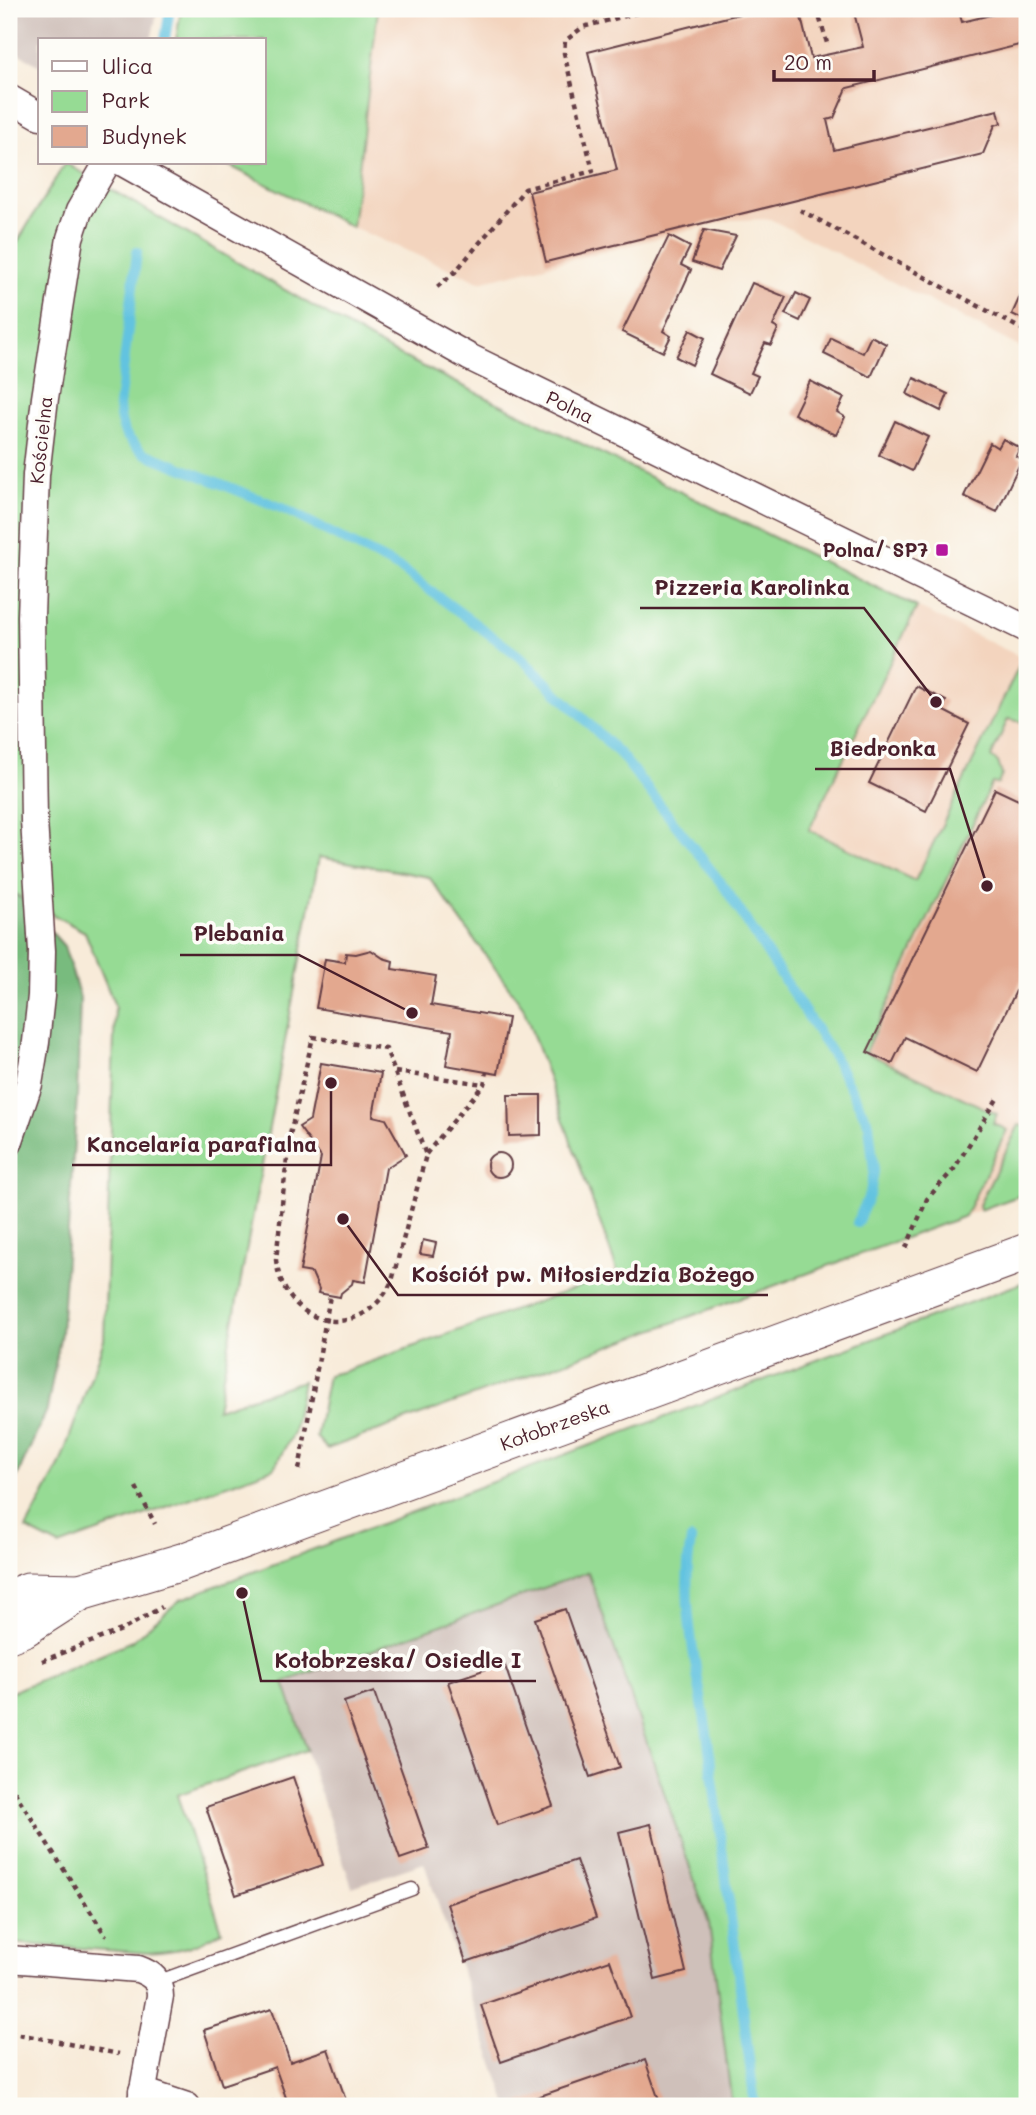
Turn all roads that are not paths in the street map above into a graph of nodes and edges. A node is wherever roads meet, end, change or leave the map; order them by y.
1 (9, 98) edge
2 (38, 115) edge
3 (106, 164) edge
4 (125, 164) edge
5 (1027, 629) edge
6 (9, 1143) edge
7 (1027, 1252) edge
8 (80, 1591) junction
9 (9, 1598) edge
10 (9, 1634) edge
11 (412, 1889) dead end
12 (9, 1959) edge
13 (158, 1982) junction
14 (141, 2099) edge
15 (187, 2106) edge

1 - 2 street
3 - 6 street, Kościelna
4 - 5 street, Polna
7 - 8 main road, Kołobrzeska
8 - 9 main road, Kołobrzeska
8 - 10 main road, Kołobrzeska
11 - 13 lane
12 - 13 street
13 - 14 street
14 - 15 street

